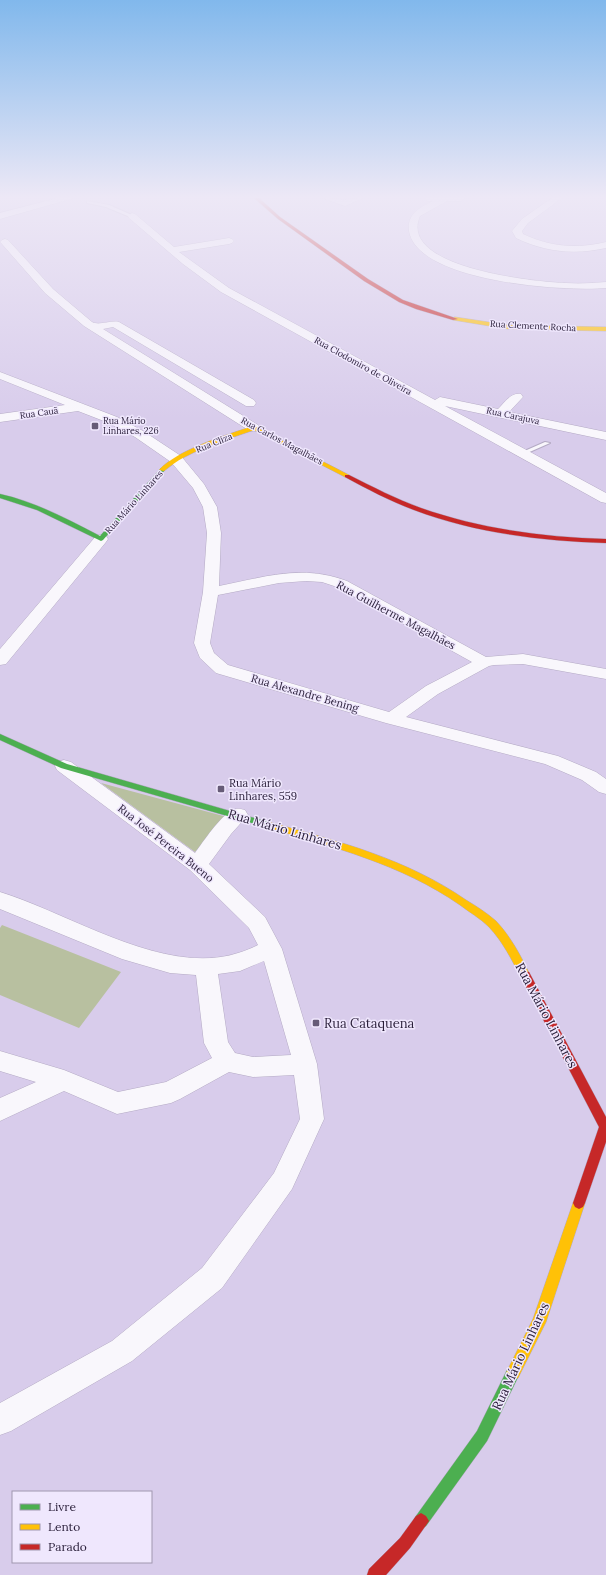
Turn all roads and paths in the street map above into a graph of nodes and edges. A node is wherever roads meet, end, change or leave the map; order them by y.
1 (32, 272) edge
2 (199, 272) edge
3 (355, 272) edge
4 (476, 272) edge
5 (606, 285) edge
6 (93, 327) junction
7 (606, 328) edge
8 (0, 375) edge
9 (420, 397) junction
10 (517, 397) dead end
11 (250, 403) dead end
12 (78, 407) junction
13 (500, 414) junction
14 (0, 418) edge
15 (254, 428) junction
16 (606, 436) edge
17 (547, 443) dead end
18 (523, 453) junction
19 (176, 459) junction
20 (0, 496) edge
21 (606, 499) edge
22 (101, 539) junction
23 (606, 541) edge
24 (211, 592) junction
25 (0, 660) edge
26 (484, 662) junction
27 (606, 674) edge
28 (392, 719) junction
29 (0, 737) edge
30 (64, 766) junction
31 (606, 788) edge
32 (238, 815) junction
33 (197, 865) junction
34 (0, 900) edge
35 (271, 949) junction
36 (206, 967) junction
37 (0, 1061) edge
38 (227, 1062) junction
39 (305, 1064) junction
40 (64, 1080) junction
41 (0, 1110) edge
42 (606, 1127) edge
43 (0, 1420) edge
44 (374, 1575) edge

1 - 6 street, Rua Carlos Magalhães
2 - 9 street, Rua Clodomiro de Oliveira
3 - 7 street, Rua Clemente Rocha
4 - 5 street
6 - 11 street
6 - 15 street, Rua Carlos Magalhães
8 - 12 street
9 - 13 street, Rua Carajuva
9 - 18 street, Rua Clodomiro de Oliveira
10 - 13 street
12 - 14 street, Rua Cauã
12 - 19 street
13 - 16 street, Rua Carajuva
15 - 19 street, Rua Cliza
15 - 23 street, Rua Carlos Magalhães
17 - 18 lane
18 - 21 street, Rua Clodomiro de Oliveira
19 - 22 street, Rua Mário Linhares
19 - 24 street, Rua Alexandre Bening
20 - 22 street
22 - 25 street, Rua Mário Linhares
24 - 26 street, Rua Guilherme Magalhães
24 - 28 street, Rua Alexandre Bening
26 - 27 street
26 - 28 street
28 - 31 street, Rua Alexandre Bening
29 - 30 street, Rua Mário Linhares
30 - 32 street, Rua Mário Linhares
30 - 33 street, Rua José Pereira Bueno
32 - 33 street
32 - 42 street, Rua Mário Linhares
33 - 35 street, Rua José Pereira Bueno
34 - 36 street
35 - 36 street
35 - 39 street, Rua José Pereira Bueno
36 - 38 street
37 - 40 street
38 - 39 street
38 - 40 street
39 - 43 street
40 - 41 street
42 - 44 street, Rua Mário Linhares

